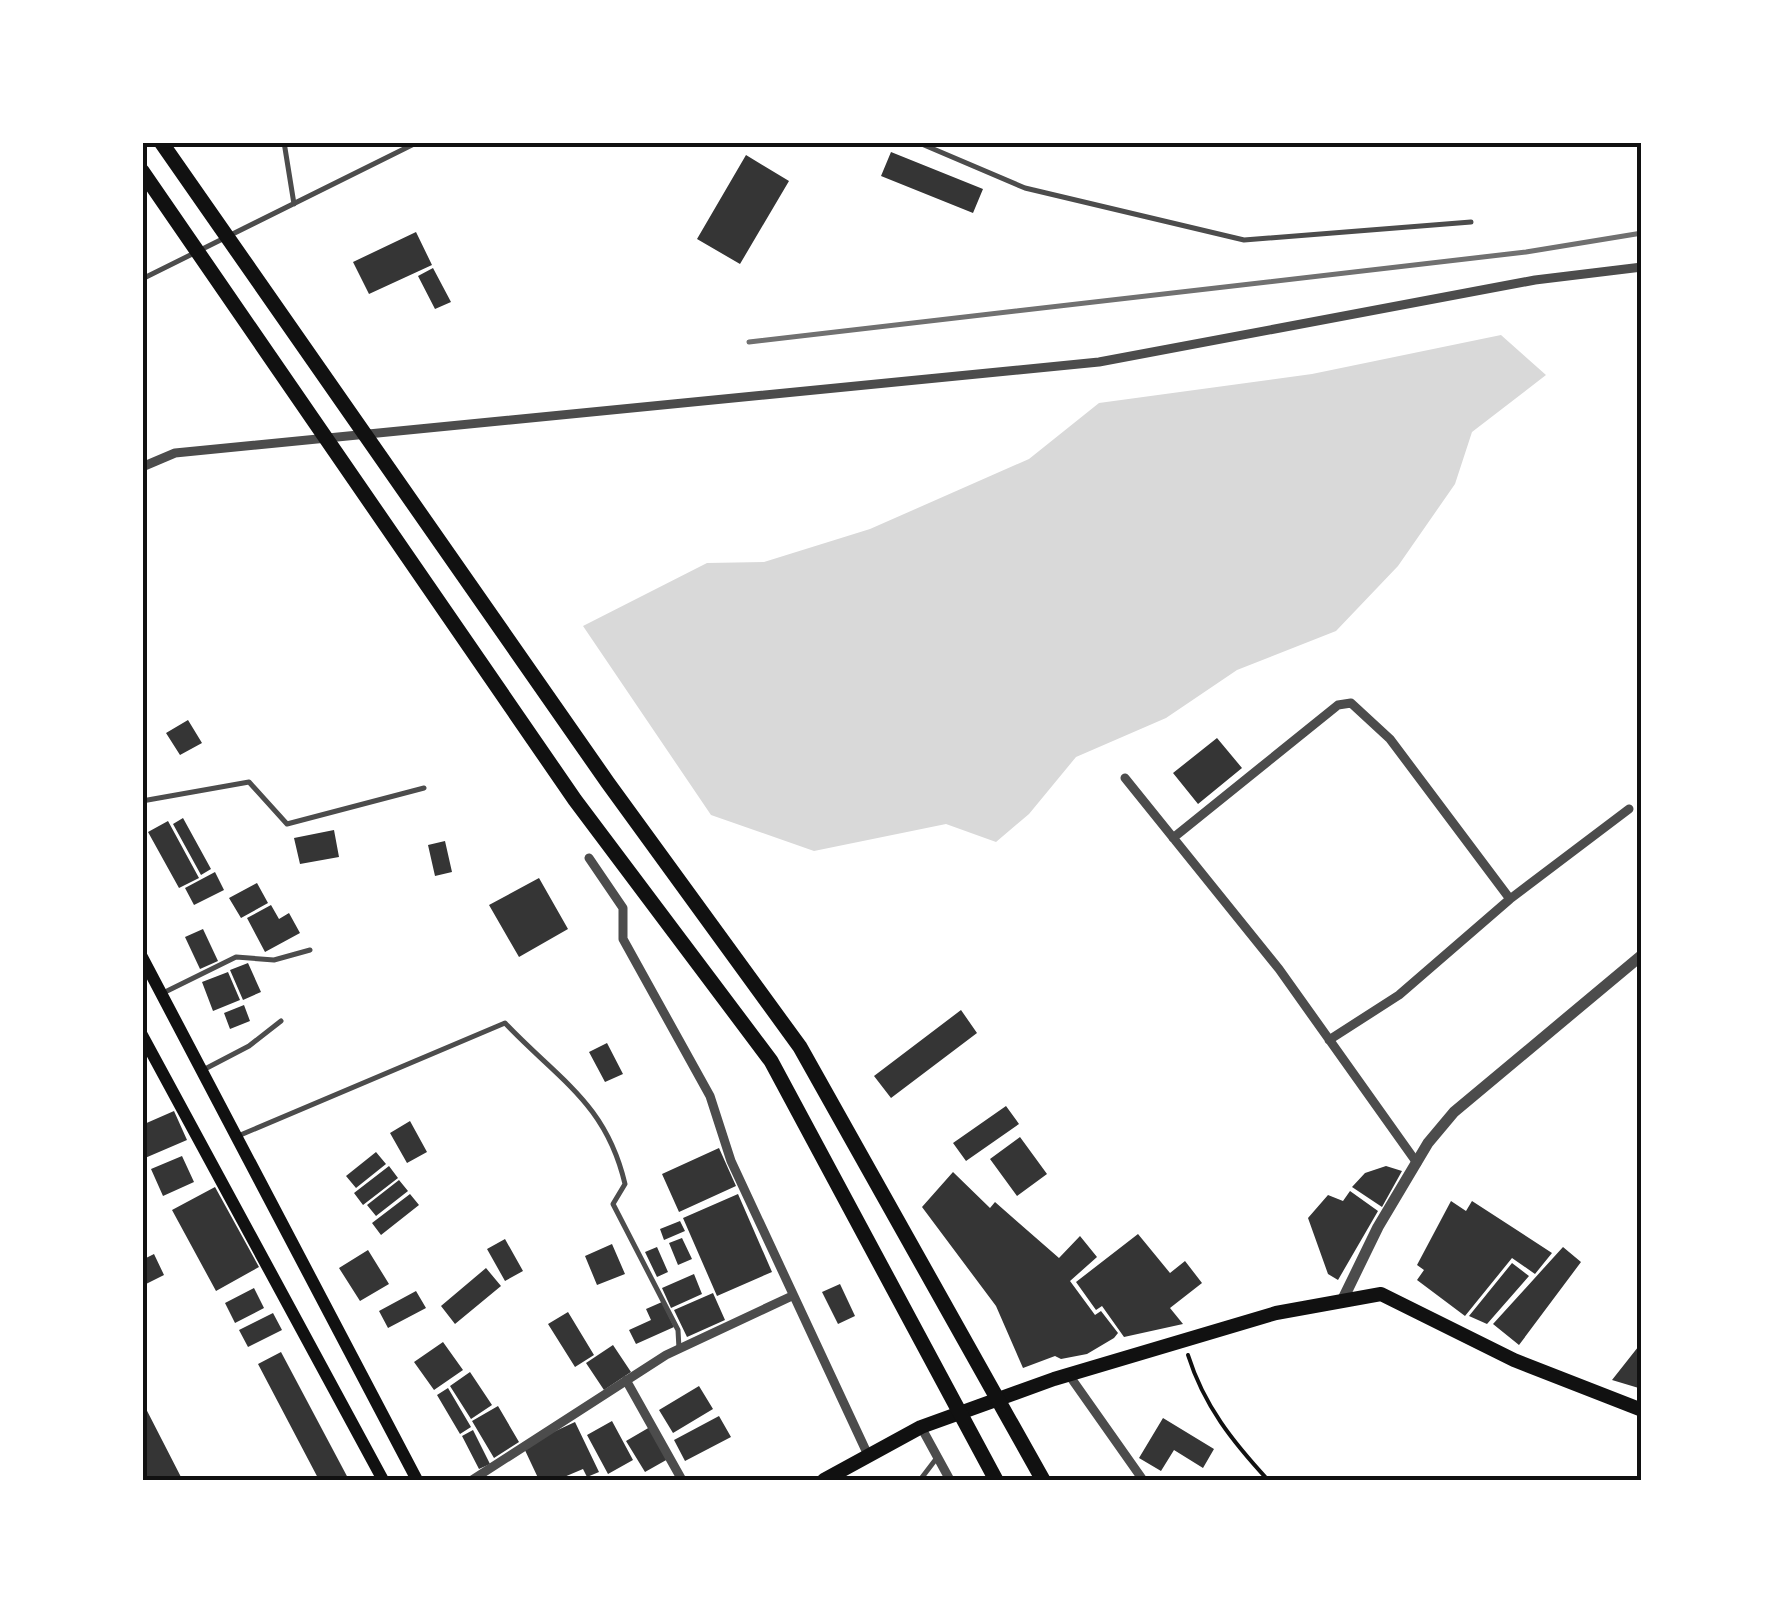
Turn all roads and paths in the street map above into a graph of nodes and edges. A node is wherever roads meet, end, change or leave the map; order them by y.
1 (161, 142) edge
2 (284, 142) edge
3 (418, 142) edge
4 (918, 142) edge
5 (142, 171) edge
6 (294, 204) junction
7 (1470, 222) dead end
8 (1642, 267) edge
9 (142, 280) edge
10 (142, 467) edge
11 (1126, 778) dead end
12 (424, 788) dead end
13 (142, 801) edge
14 (1629, 809) dead end
15 (1173, 838) junction
16 (589, 858) dead end
17 (1510, 899) junction
18 (310, 950) dead end
19 (1642, 956) edge
20 (142, 958) edge
21 (163, 992) junction
22 (280, 1021) dead end
23 (142, 1035) edge
24 (1329, 1040) junction
25 (203, 1070) junction
26 (238, 1136) junction
27 (1416, 1163) junction
28 (792, 1296) junction
29 (1342, 1301) junction
30 (1184, 1340) junction
31 (679, 1348) junction
32 (1069, 1375) junction
33 (626, 1380) junction
34 (1642, 1410) edge
35 (921, 1427) junction
36 (868, 1455) junction
37 (937, 1456) junction
38 (384, 1480) edge
39 (417, 1480) edge
40 (472, 1480) edge
41 (682, 1480) edge
42 (824, 1480) edge
43 (920, 1480) edge
44 (950, 1480) edge
45 (996, 1480) edge
46 (1042, 1480) edge
47 (1142, 1480) edge
48 (1268, 1480) edge

1 - 46 highway
2 - 6 lane
3 - 6 lane
4 - 7 lane
5 - 45 highway
6 - 9 lane
8 - 10 street
11 - 15 street
12 - 13 lane
14 - 17 street
15 - 17 street
15 - 24 street
16 - 28 street
17 - 24 street
18 - 21 lane
19 - 27 street
20 - 21 main road
21 - 25 main road
22 - 25 lane
23 - 38 main road
24 - 27 street
25 - 26 main road
26 - 31 lane
26 - 39 main road
27 - 29 street
28 - 31 street
28 - 36 street
29 - 30 main road
29 - 34 main road
30 - 32 main road
30 - 48 path
31 - 33 street
32 - 35 main road
32 - 47 street
33 - 40 street
33 - 41 street
35 - 36 main road
35 - 37 street
36 - 42 main road
37 - 43 lane
37 - 44 street

